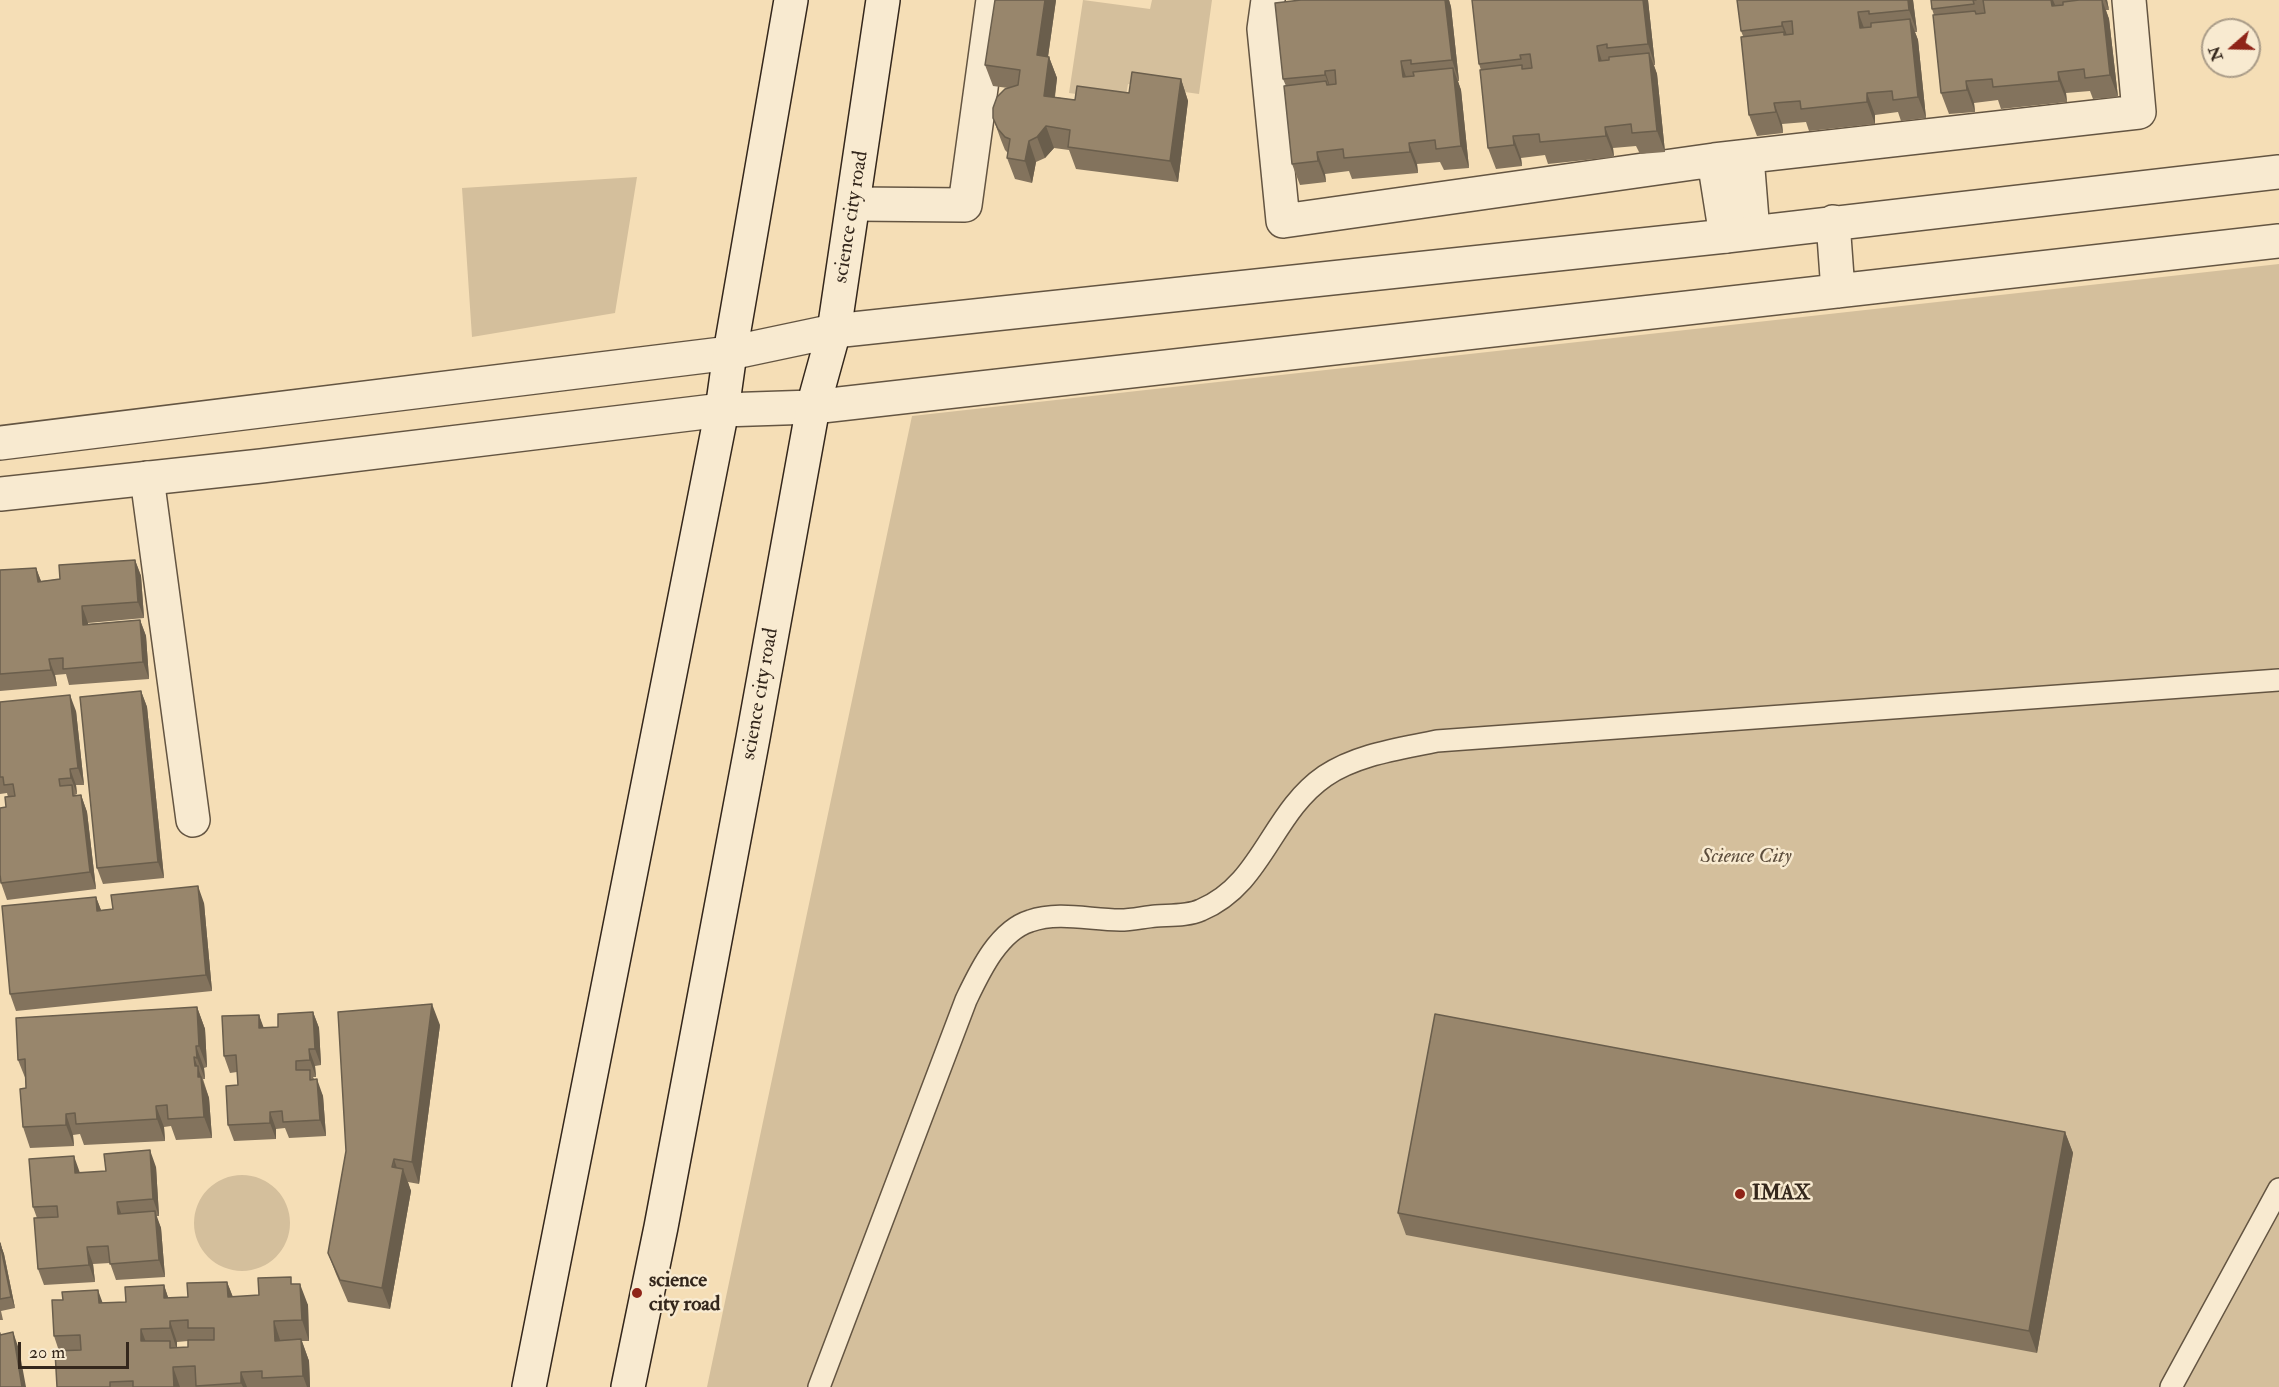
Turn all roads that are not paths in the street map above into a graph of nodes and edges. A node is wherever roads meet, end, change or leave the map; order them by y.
1 (791, 0) edge
2 (883, 0) edge
3 (993, 0) edge
4 (1268, 0) edge
5 (2128, 0) edge
6 (1747, 157) junction
7 (1714, 160) junction
8 (2279, 172) edge
9 (855, 204) junction
10 (1833, 222) junction
11 (1739, 234) junction
12 (2279, 241) edge
13 (1838, 291) junction
14 (834, 332) junction
15 (730, 353) junction
16 (813, 407) junction
17 (722, 410) junction
18 (0, 443) edge
19 (147, 478) junction
20 (0, 494) edge
21 (2279, 680) edge
22 (193, 820) dead end
23 (2279, 1189) edge
24 (529, 1387) edge
25 (628, 1387) edge
26 (819, 1387) edge
27 (2171, 1387) edge

1 - 15 street
2 - 9 street, science city road
3 - 9 street
4 - 7 street
5 - 6 street
6 - 7 street
6 - 11 street
7 - 11 street
8 - 10 street
9 - 14 street, science city road
10 - 11 street
10 - 13 street
11 - 14 street
12 - 13 street
13 - 16 street
14 - 15 street
14 - 16 street, science city road
15 - 17 street
15 - 18 street
16 - 17 street
16 - 25 street, science city road
17 - 19 street
17 - 24 street
19 - 20 street
19 - 22 street
21 - 26 lane
23 - 27 lane

